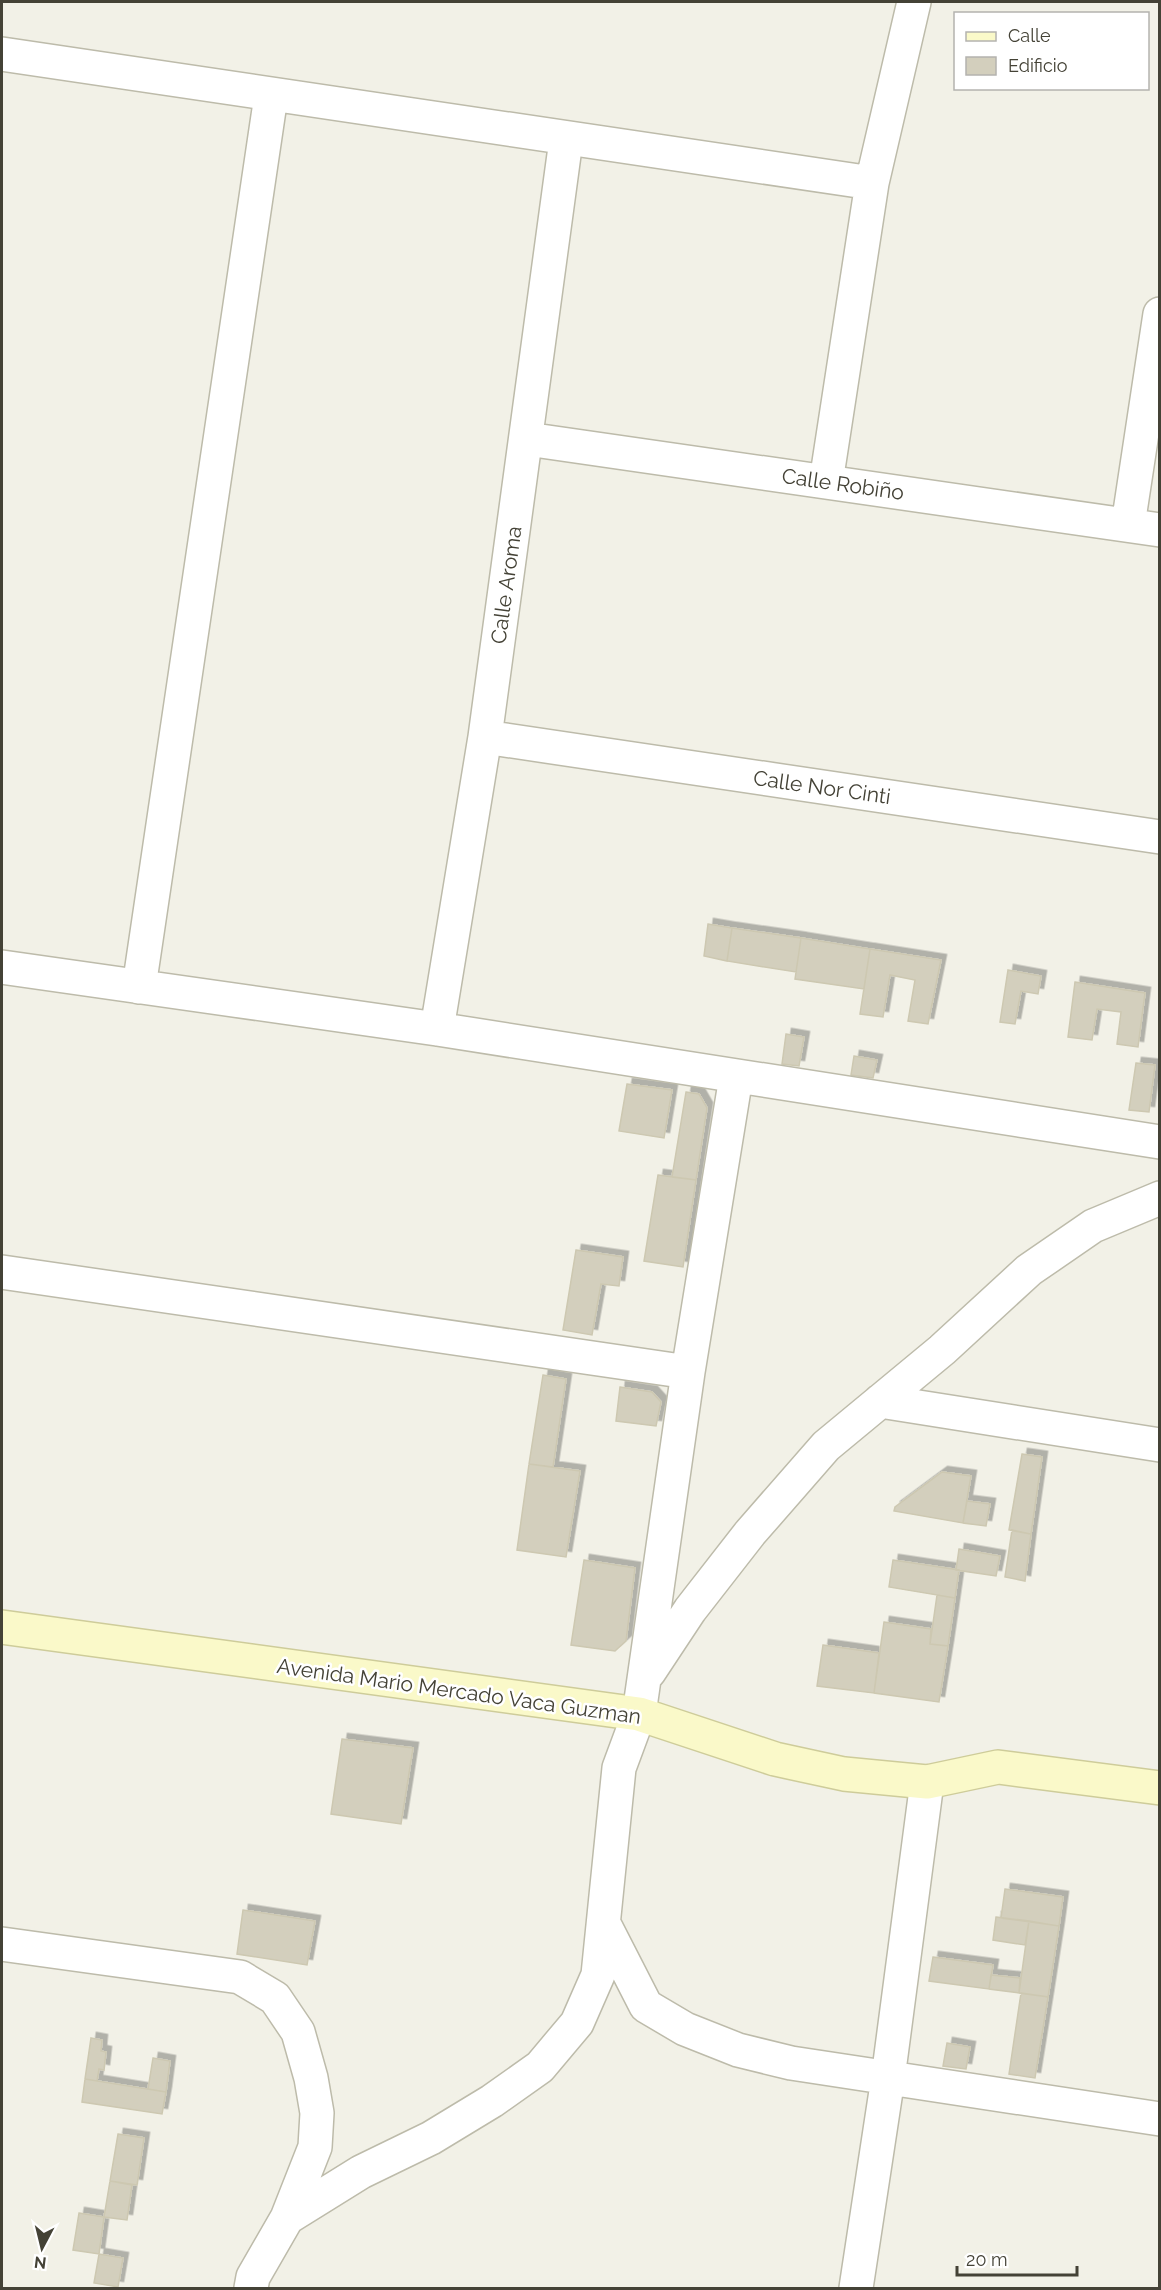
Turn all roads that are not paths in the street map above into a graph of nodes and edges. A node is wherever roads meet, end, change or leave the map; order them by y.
1 (914, 2) edge
2 (2, 54) edge
3 (271, 96) junction
4 (566, 140) junction
5 (872, 183) junction
6 (1160, 314) edge
7 (526, 439) junction
8 (826, 482) junction
9 (1144, 527) edge
10 (485, 737) junction
11 (1160, 837) edge
12 (2, 967) edge
13 (139, 987) junction
14 (436, 1029) junction
15 (736, 1077) junction
16 (1160, 1142) edge
17 (1160, 1198) edge
18 (2, 1272) edge
19 (688, 1372) junction
20 (880, 1401) junction
21 (1160, 1445) edge
22 (2, 1627) edge
23 (644, 1680) junction
24 (639, 1714) junction
25 (927, 1782) junction
26 (1160, 1788) edge
27 (603, 1923) junction
28 (2, 1944) edge
29 (888, 2078) junction
30 (1160, 2119) edge
31 (287, 2218) junction
32 (251, 2289) edge
33 (856, 2289) edge

1 - 5 street
2 - 3 street
3 - 4 street
3 - 13 street
4 - 5 street
4 - 7 street, Calle Aroma
5 - 8 street
6 - 9 street
7 - 8 street, Calle Robiño
7 - 10 street, Calle Aroma
8 - 9 street, Calle Robiño
10 - 11 street, Calle Nor Cinti
10 - 14 street, Calle Aroma
12 - 13 street
13 - 14 street
14 - 15 street
15 - 16 street
15 - 19 street
17 - 20 street
18 - 19 street
19 - 23 street
20 - 21 street
20 - 23 street
22 - 24 street, Avenida Mario Mercado Vaca Guzman
23 - 24 street
24 - 25 street, Avenida Mario Mercado Vaca Guzman
24 - 27 street
25 - 26 street, Avenida Mario Mercado Vaca Guzman
25 - 29 street
27 - 29 street
27 - 31 street
28 - 31 street
29 - 30 street
29 - 33 street
31 - 32 street

